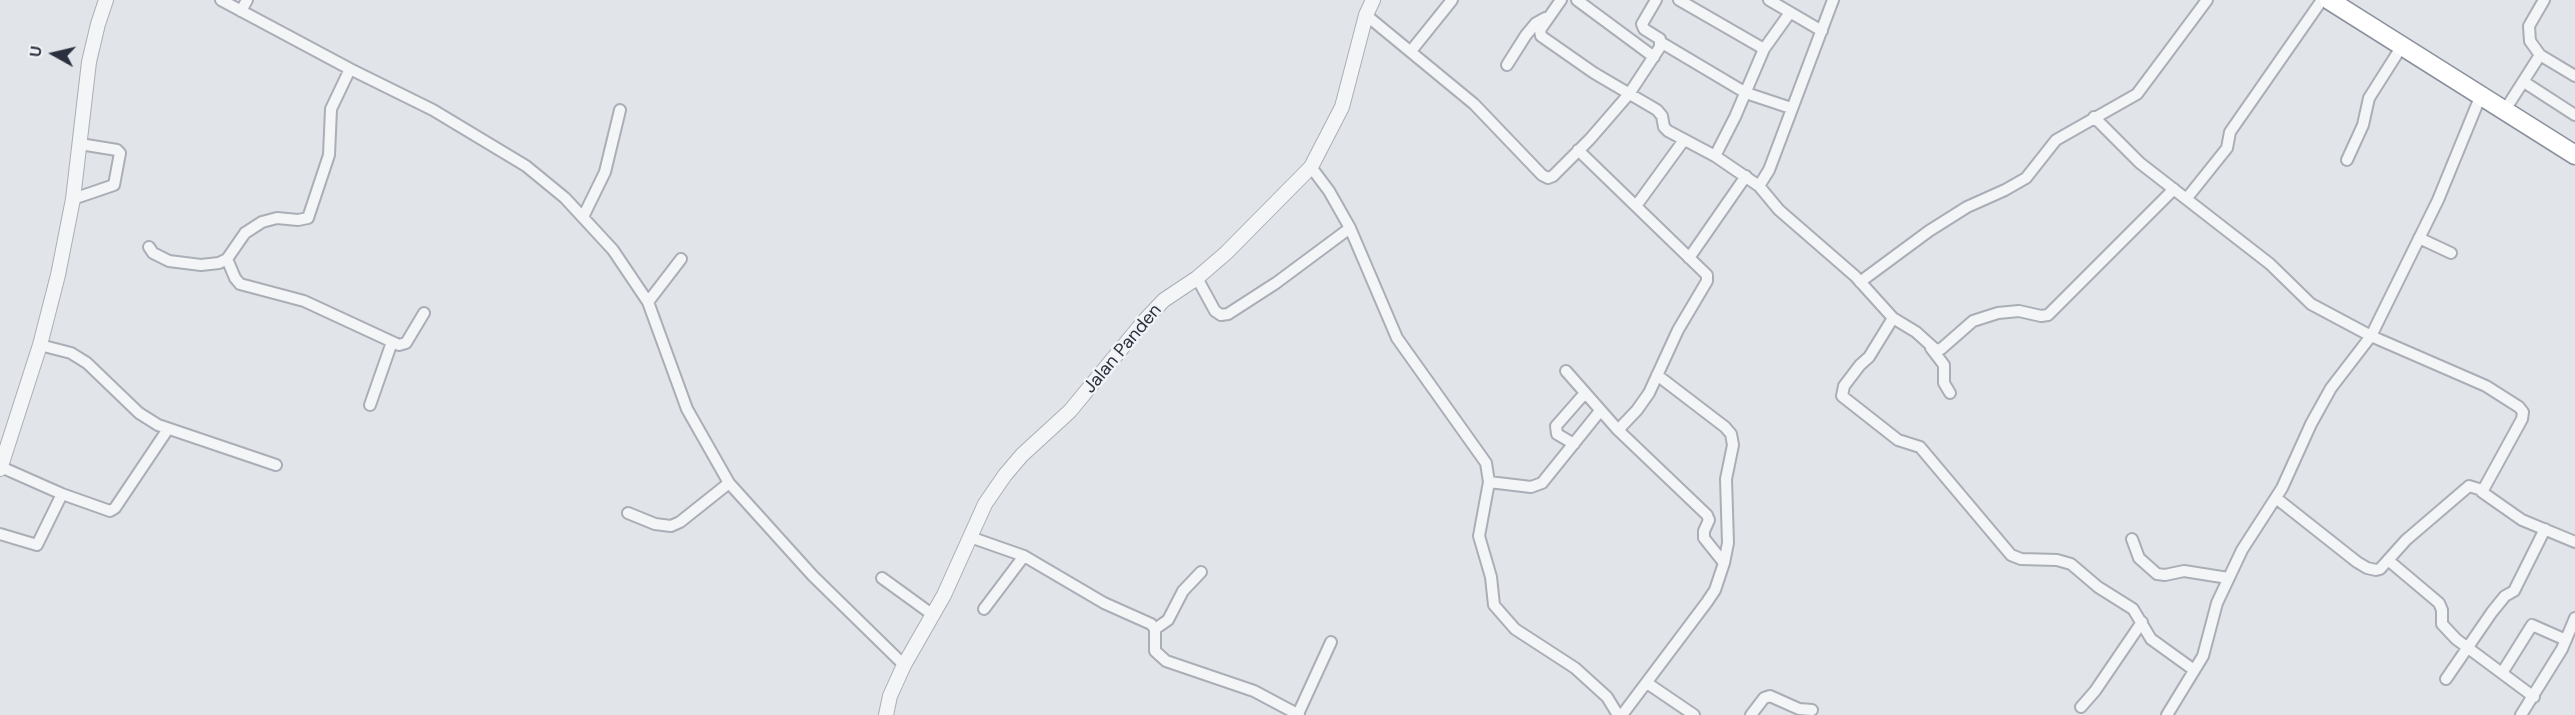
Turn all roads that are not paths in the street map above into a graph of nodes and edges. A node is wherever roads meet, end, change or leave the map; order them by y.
1 (106, 0) edge
2 (221, 0) edge
3 (247, 0) edge
4 (1373, 0) edge
5 (1452, 0) edge
6 (1561, 0) edge
7 (1577, 0) edge
8 (1656, 0) edge
9 (1679, 0) edge
10 (1768, 0) edge
11 (1833, 0) edge
12 (2207, 0) edge
13 (2322, 0) edge
14 (2329, 0) edge
15 (2544, 0) edge
16 (1593, 5) edge
17 (241, 11) junction
18 (1789, 14) junction
19 (1366, 15) junction
20 (1550, 15) junction
21 (1822, 31) junction
22 (1662, 43) junction
23 (2402, 46) junction
24 (1764, 49) junction
25 (1410, 51) junction
26 (2540, 55) junction
27 (1654, 57) junction
28 (1507, 65) dead end
29 (350, 69) junction
30 (2575, 76) edge
31 (2524, 82) junction
32 (1746, 93) junction
33 (1629, 94) junction
34 (2481, 95) junction
35 (1791, 108) junction
36 (620, 110) dead end
37 (2505, 110) junction
38 (2575, 115) edge
39 (2094, 117) junction
40 (1684, 140) junction
41 (80, 144) junction
42 (1578, 150) junction
43 (2575, 155) edge
44 (1715, 156) junction
45 (2348, 160) dead end
46 (1311, 167) junction
47 (1746, 176) junction
48 (1759, 186) junction
49 (2175, 189) junction
50 (2187, 198) junction
51 (73, 199) junction
52 (1636, 206) junction
53 (583, 217) junction
54 (1350, 228) junction
55 (2419, 238) junction
56 (149, 247) dead end
57 (2451, 253) dead end
58 (1689, 258) junction
59 (227, 259) junction
60 (681, 259) dead end
61 (1197, 278) junction
62 (1860, 282) junction
63 (648, 302) junction
64 (424, 313) dead end
65 (1893, 318) junction
66 (2371, 336) junction
67 (392, 342) junction
68 (40, 345) junction
69 (1931, 348) junction
70 (1566, 371) dead end
71 (1657, 375) junction
72 (1585, 393) junction
73 (1950, 393) dead end
74 (370, 405) dead end
75 (1600, 411) junction
76 (168, 429) junction
77 (1618, 430) junction
78 (1574, 444) junction
79 (276, 465) dead end
80 (0, 468) edge
81 (1489, 482) junction
82 (729, 483) junction
83 (2482, 490) junction
84 (62, 494) junction
85 (2276, 498) junction
86 (628, 513) dead end
87 (2545, 530) junction
88 (0, 534) edge
89 (970, 537) junction
90 (2132, 539) dead end
91 (2575, 542) edge
92 (1024, 556) junction
93 (2388, 560) junction
94 (1724, 563) junction
95 (1201, 572) dead end
96 (882, 578) dead end
97 (2228, 578) junction
98 (984, 609) dead end
99 (933, 615) junction
100 (2575, 618) edge
101 (2142, 621) junction
102 (1155, 629) junction
103 (2566, 640) junction
104 (1331, 642) dead end
105 (2468, 647) junction
106 (903, 665) junction
107 (2194, 670) junction
108 (2502, 673) junction
109 (2446, 679) dead end
110 (1647, 683) junction
111 (2534, 697) junction
112 (2080, 707) dead end
113 (1812, 710) dead end
114 (886, 715) edge
115 (1299, 715) edge
116 (1620, 715) edge
117 (1694, 715) edge
118 (1751, 715) edge
119 (2167, 715) edge
120 (2522, 715) edge

1 - 41 street
2 - 17 street
3 - 17 street
4 - 19 street, Jalan Panden
5 - 25 street
6 - 20 street
7 - 16 street
8 - 22 street
9 - 24 street
10 - 18 street
11 - 21 street
12 - 39 street
13 - 50 street
14 - 23 highway
15 - 26 street
16 - 27 street
17 - 29 street
18 - 21 street
18 - 24 street
19 - 25 street
19 - 46 street, Jalan Panden
20 - 28 street
20 - 33 street
21 - 35 street
22 - 27 street
22 - 32 street
23 - 34 highway
23 - 45 street
24 - 32 street
25 - 42 street
26 - 30 street
26 - 31 street
27 - 33 street
29 - 53 street
29 - 59 street
31 - 37 street
31 - 38 street
32 - 35 street
32 - 44 street
33 - 40 street
33 - 42 street
34 - 37 highway
34 - 55 street
35 - 48 street
36 - 53 street
37 - 43 highway
39 - 49 street
39 - 62 street
40 - 44 street
40 - 52 street
41 - 51 street
41 - 51 street
42 - 52 street
44 - 47 street
46 - 54 street
46 - 61 street, Jalan Panden
47 - 48 street
47 - 58 street
48 - 62 street
49 - 50 street
49 - 69 street
50 - 66 street
51 - 68 street
52 - 58 street
53 - 63 street
54 - 61 street
54 - 81 street
55 - 57 street
55 - 66 street
56 - 59 street
58 - 71 street
59 - 67 street
60 - 63 street
61 - 89 street, Jalan Panden
62 - 65 street
63 - 82 street
64 - 67 street
65 - 69 street
65 - 101 street
66 - 83 street
66 - 85 street
67 - 74 street
68 - 76 street
68 - 80 street
69 - 73 street
70 - 72 street
71 - 77 street
71 - 94 street
72 - 75 street
72 - 78 street
75 - 77 street
75 - 78 street
76 - 79 street
76 - 84 street
77 - 94 street
78 - 81 street
80 - 84 street
81 - 116 street
82 - 86 street
82 - 106 street
83 - 87 street
83 - 93 street
84 - 88 street
85 - 93 street
85 - 97 street
87 - 91 street
87 - 105 street
89 - 92 street
89 - 99 street, Jalan Panden
90 - 97 street
92 - 98 street
92 - 102 street
93 - 105 street
94 - 110 street
95 - 102 street
96 - 99 street
97 - 107 street
99 - 106 street, Jalan Panden
100 - 103 street
101 - 107 street
101 - 112 street
102 - 115 street
103 - 108 street
103 - 111 street
104 - 115 street
105 - 108 street
105 - 109 street
106 - 114 street, Jalan Panden
107 - 119 street
108 - 111 street
110 - 116 street
110 - 117 street
111 - 120 street
113 - 118 street

